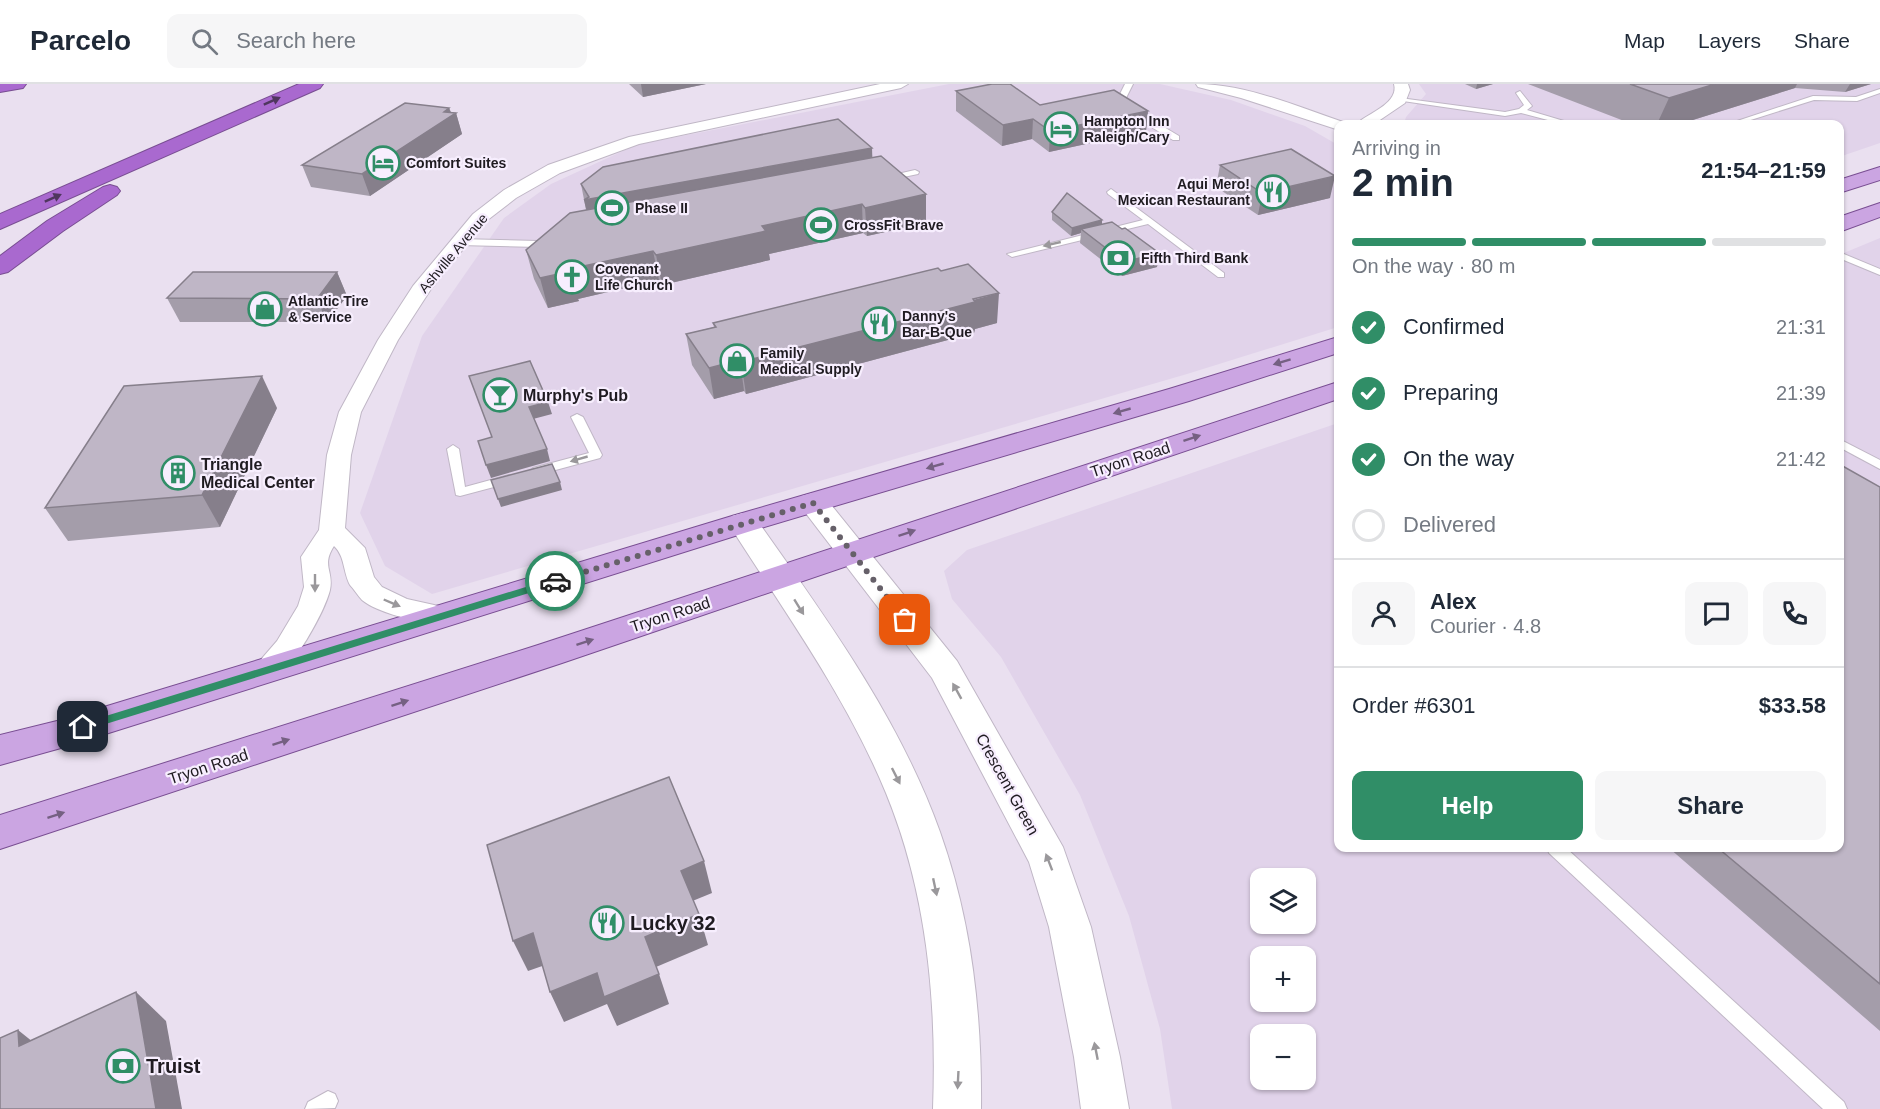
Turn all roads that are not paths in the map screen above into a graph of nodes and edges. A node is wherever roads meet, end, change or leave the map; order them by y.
1 (17, 84) edge
2 (314, 84) edge
3 (901, 84) edge
4 (1129, 84) edge
5 (1203, 84) edge
6 (1401, 84) edge
7 (0, 87) edge
8 (1880, 91) edge
9 (1520, 93) dead end
10 (1400, 100) junction
11 (1521, 111) junction
12 (231, 119) junction
13 (1371, 120) edge
14 (1555, 120) edge
15 (1744, 120) edge
16 (1334, 124) edge
17 (1176, 138) dead end
18 (915, 172) dead end
19 (1880, 173) edge
20 (871, 181) edge
21 (1844, 185) edge
22 (1111, 192) dead end
23 (1880, 208) edge
24 (1150, 221) junction
25 (0, 222) edge
26 (1844, 223) edge
27 (561, 239) edge
28 (459, 242) junction
29 (1012, 254) dead end
30 (1844, 257) edge
31 (0, 267) edge
32 (1880, 272) edge
33 (1221, 275) dead end
34 (1334, 346) edge
35 (1334, 391) edge
36 (577, 417) dead end
37 (1844, 445) edge
38 (453, 449) dead end
39 (1880, 465) edge
40 (813, 503) junction
41 (743, 523) junction
42 (332, 530) junction
43 (851, 552) junction
44 (780, 577) junction
45 (442, 616) junction
46 (265, 671) junction
47 (61, 734) junction
48 (0, 750) edge
49 (0, 760) edge
50 (0, 832) edge
51 (1559, 852) edge
52 (957, 1109) edge
53 (1105, 1109) edge
54 (1837, 1109) edge

1 - 7 highway
12 -> 2 highway
3 - 28 street, Ashville Avenue
4 - 17 lane
5 - 16 street
6 - 10 street
8 - 15 lane
9 - 11 lane
10 - 11 lane
10 - 13 street
11 - 14 lane
25 -> 12 highway
12 - 31 highway
18 - 20 lane
19 - 21 main road
22 - 24 lane
23 - 26 main road
24 -> 29 lane
24 - 33 lane
27 - 28 lane
28 - 42 street, Ashville Avenue
30 - 32 lane
34 -> 40 main road
43 -> 35 main road, Tryon Road
36 -> 38 lane
37 - 39 lane
40 - 41 main road
40 - 43 street, Crescent Green
41 - 44 street
41 - 45 main road
42 -> 45 street
42 -> 46 street, Ashville Avenue
43 - 44 main road, Tryon Road
53 -> 43 street, Crescent Green
50 -> 44 main road, Tryon Road
44 -> 52 street
45 - 46 main road
46 - 47 main road
47 - 48 main road
47 - 49 main road
51 - 54 lane

